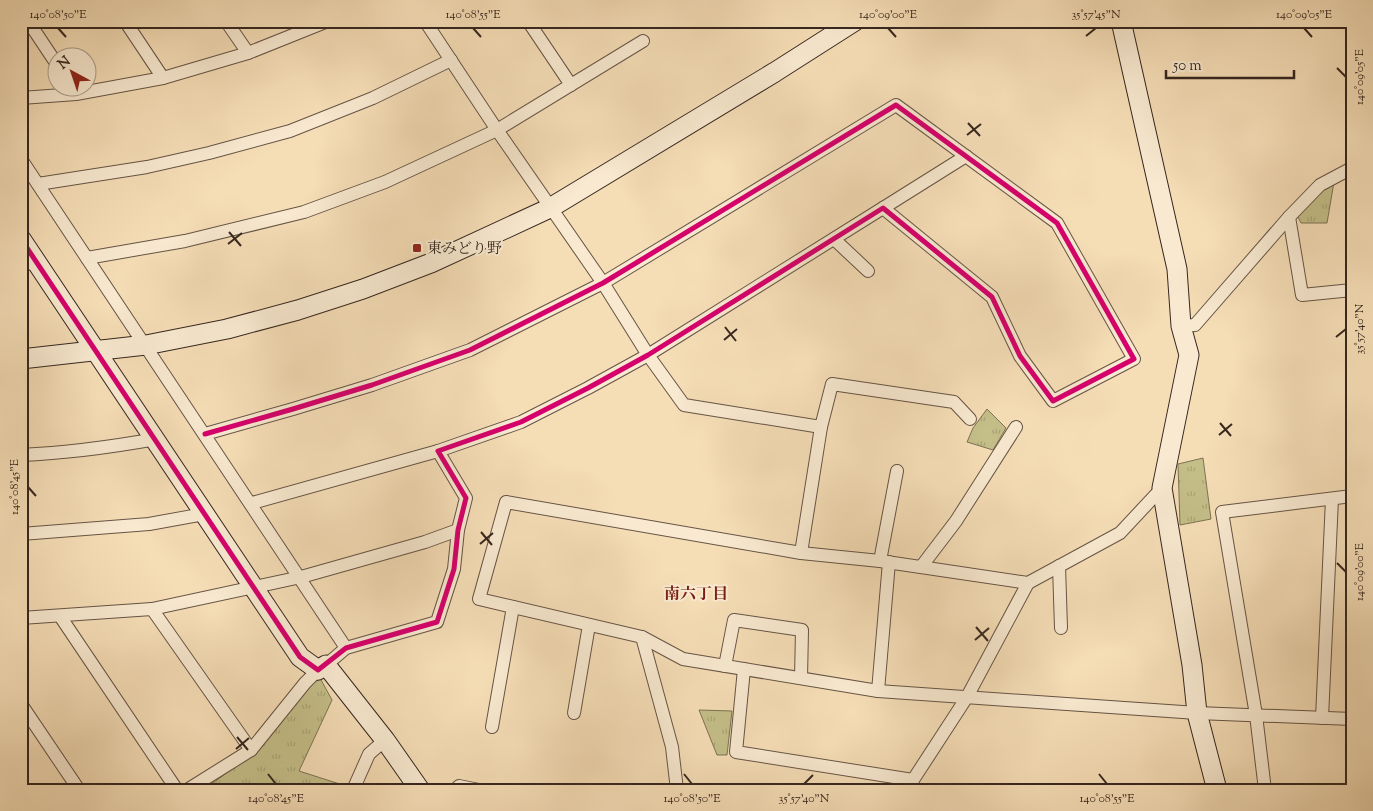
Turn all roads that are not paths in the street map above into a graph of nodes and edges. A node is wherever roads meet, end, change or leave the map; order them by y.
1 (28, 21) edge
2 (125, 21) edge
3 (226, 21) edge
4 (327, 21) edge
5 (425, 21) edge
6 (528, 21) edge
7 (855, 21) edge
8 (1121, 21) edge
9 (643, 40) dead end
10 (48, 51) edge
11 (248, 53) junction
12 (451, 60) junction
13 (163, 78) junction
14 (571, 85) junction
15 (98, 87) edge
16 (48, 94) edge
17 (21, 98) edge
18 (497, 130) junction
19 (966, 156) junction
20 (21, 159) edge
21 (1352, 168) edge
22 (38, 184) junction
23 (550, 208) junction
24 (883, 208) junction
25 (1290, 217) junction
26 (21, 239) edge
27 (834, 239) junction
28 (87, 258) junction
29 (29, 264) edge
30 (868, 271) dead end
31 (603, 283) junction
32 (1352, 290) edge
33 (1181, 326) junction
34 (146, 345) junction
35 (96, 351) junction
36 (648, 355) junction
37 (21, 360) edge
38 (970, 419) dead end
39 (821, 427) junction
40 (1016, 427) dead end
41 (205, 434) junction
42 (156, 439) junction
43 (438, 450) junction
44 (21, 455) edge
45 (897, 471) dead end
46 (1162, 488) junction
47 (1352, 496) edge
48 (1332, 499) junction
49 (252, 503) junction
50 (204, 514) junction
51 (458, 530) junction
52 (21, 534) edge
53 (800, 553) junction
54 (885, 561) junction
55 (921, 566) junction
56 (1059, 566) junction
57 (300, 577) junction
58 (1028, 582) junction
59 (254, 588) junction
60 (513, 607) junction
61 (152, 608) junction
62 (60, 616) junction
63 (21, 618) edge
64 (589, 625) junction
65 (1062, 628) dead end
66 (642, 637) junction
67 (346, 648) junction
68 (725, 666) junction
69 (322, 667) junction
70 (744, 669) junction
71 (801, 678) junction
72 (878, 691) junction
73 (967, 697) junction
74 (21, 704) edge
75 (574, 713) dead end
76 (1197, 713) junction
77 (1256, 715) junction
78 (1322, 718) junction
79 (1352, 719) edge
80 (492, 727) dead end
81 (384, 740) junction
82 (251, 750) junction
83 (913, 780) junction
84 (79, 790) edge
85 (177, 790) edge
86 (187, 790) edge
87 (353, 790) edge
88 (420, 790) edge
89 (454, 790) edge
90 (479, 790) edge
91 (677, 790) edge
92 (903, 790) edge
93 (1217, 790) edge
94 (1265, 790) edge

1 - 10 street
2 - 13 street
3 - 11 street
4 - 11 street
5 - 12 street
6 - 14 street
7 - 23 street
8 - 33 street
9 - 14 street
11 - 13 street
12 - 18 street
12 - 22 street
13 - 15 street
14 - 18 street
16 - 17 street
18 - 23 street
18 - 28 street
19 - 24 street
19 - 24 street
19 - 31 street
20 - 22 street
21 - 25 street
22 - 28 street
23 - 31 street
23 - 34 street
24 - 27 street
25 - 32 street
25 - 33 street
26 - 29 street
27 - 30 street
27 - 36 street
28 - 34 street
29 - 35 street
31 - 36 street
31 - 41 street
33 - 46 street
34 - 35 street
34 - 41 street
35 - 37 street
35 - 42 street
36 - 39 street
36 - 43 street
38 - 39 street
39 - 53 street
40 - 55 street
41 - 49 street
42 - 44 street
42 - 50 street
43 - 49 street
43 - 51 street
45 - 54 street
46 - 56 street
46 - 76 street
47 - 48 street
48 - 77 street
48 - 78 street
49 - 57 street
50 - 52 street
50 - 59 street
51 - 57 street
51 - 67 street
53 - 54 street
53 - 60 street
54 - 55 street
54 - 72 street
55 - 58 street
56 - 58 street
56 - 65 street
57 - 59 street
57 - 67 street
58 - 73 street
59 - 61 street
59 - 69 street
60 - 64 street
60 - 80 street
61 - 62 street
61 - 82 street
62 - 63 street
62 - 85 street
64 - 66 street
64 - 75 street
66 - 68 street
66 - 91 street
67 - 69 street
68 - 70 street
68 - 71 street
69 - 81 street
69 - 82 street
70 - 71 street
70 - 83 street
71 - 72 street
72 - 73 street
73 - 76 street
73 - 83 street
74 - 84 street
76 - 77 street
76 - 93 street
77 - 78 street
77 - 94 street
78 - 79 street
81 - 87 street
81 - 88 street
82 - 86 street
83 - 92 street
89 - 90 street

